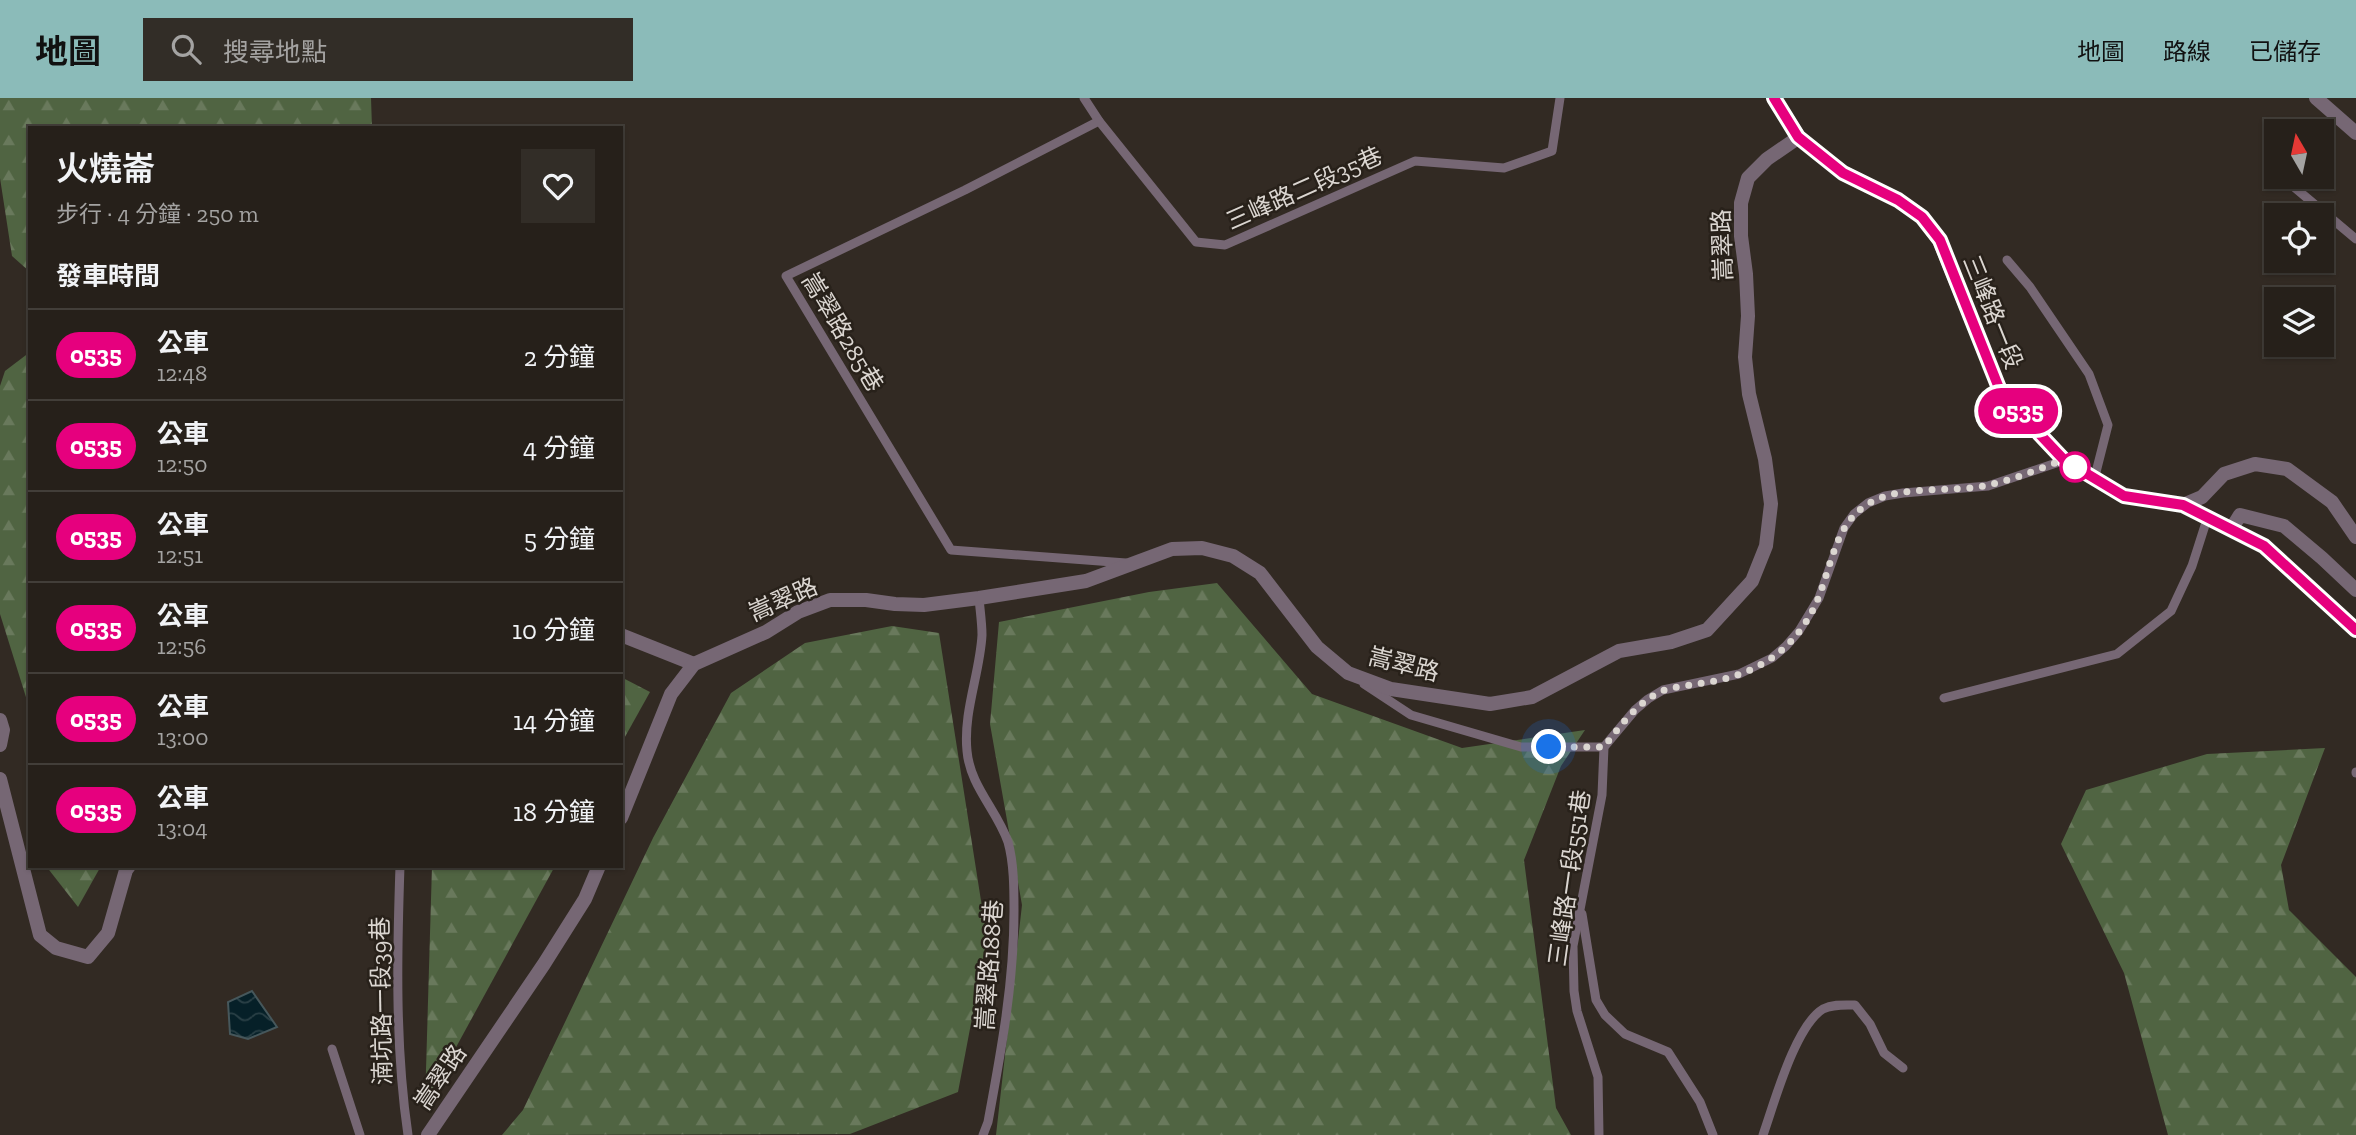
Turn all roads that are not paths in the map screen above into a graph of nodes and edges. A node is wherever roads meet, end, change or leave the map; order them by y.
1 (1084, 98) edge
2 (1560, 98) edge
3 (1774, 98) edge
4 (2316, 98) edge
5 (1099, 121) junction
6 (2356, 133) edge
7 (1798, 137) junction
8 (2296, 189) edge
9 (2356, 239) edge
10 (2007, 260) dead end
11 (2064, 460) junction
12 (2094, 480) junction
13 (2183, 505) junction
14 (2208, 516) junction
15 (2232, 528) junction
16 (2356, 537) edge
17 (1135, 564) junction
18 (2356, 590) edge
19 (979, 597) junction
20 (2356, 630) edge
21 (623, 636) edge
22 (694, 664) junction
23 (1348, 673) junction
24 (1944, 698) dead end
25 (0, 720) edge
26 (0, 745) edge
27 (1604, 747) junction
28 (0, 779) edge
29 (623, 813) edge
30 (128, 868) edge
31 (400, 868) edge
32 (598, 868) edge
33 (1581, 905) junction
34 (332, 1049) dead end
35 (1903, 1068) dead end
36 (360, 1135) edge
37 (408, 1135) edge
38 (428, 1135) edge
39 (983, 1135) edge
40 (1598, 1135) edge
41 (1713, 1135) edge
42 (1763, 1135) edge

1 - 5 lane, 三峰路二段35巷
2 - 5 lane, 三峰路二段35巷
3 - 7 street, 三峰路一段
4 - 6 street
5 - 17 lane, 嵩翠路285巷
7 - 11 street, 三峰路一段
7 - 23 street, 嵩翠路
8 - 9 lane
10 - 12 lane
11 - 12 street, 三峰路一段
11 - 27 lane
12 - 13 street, 三峰路一段
13 - 14 street, 三峰路一段
13 - 16 street
14 - 15 street, 三峰路一段
14 - 24 lane
15 - 18 street
15 - 20 street, 三峰路一段
17 - 19 street, 嵩翠路
17 - 23 street, 嵩翠路
19 - 22 street, 嵩翠路
19 - 39 lane, 嵩翠路188巷
21 - 22 street
22 - 29 street, 嵩翠路
23 - 27 lane
25 - 26 street
27 - 33 lane, 三峰路一段551巷
28 - 30 street
31 - 37 lane, 湳坑路一段39巷
32 - 38 street, 嵩翠路
33 - 40 lane, 三峰路一段551巷
33 - 41 lane
34 - 36 lane
35 - 42 lane

